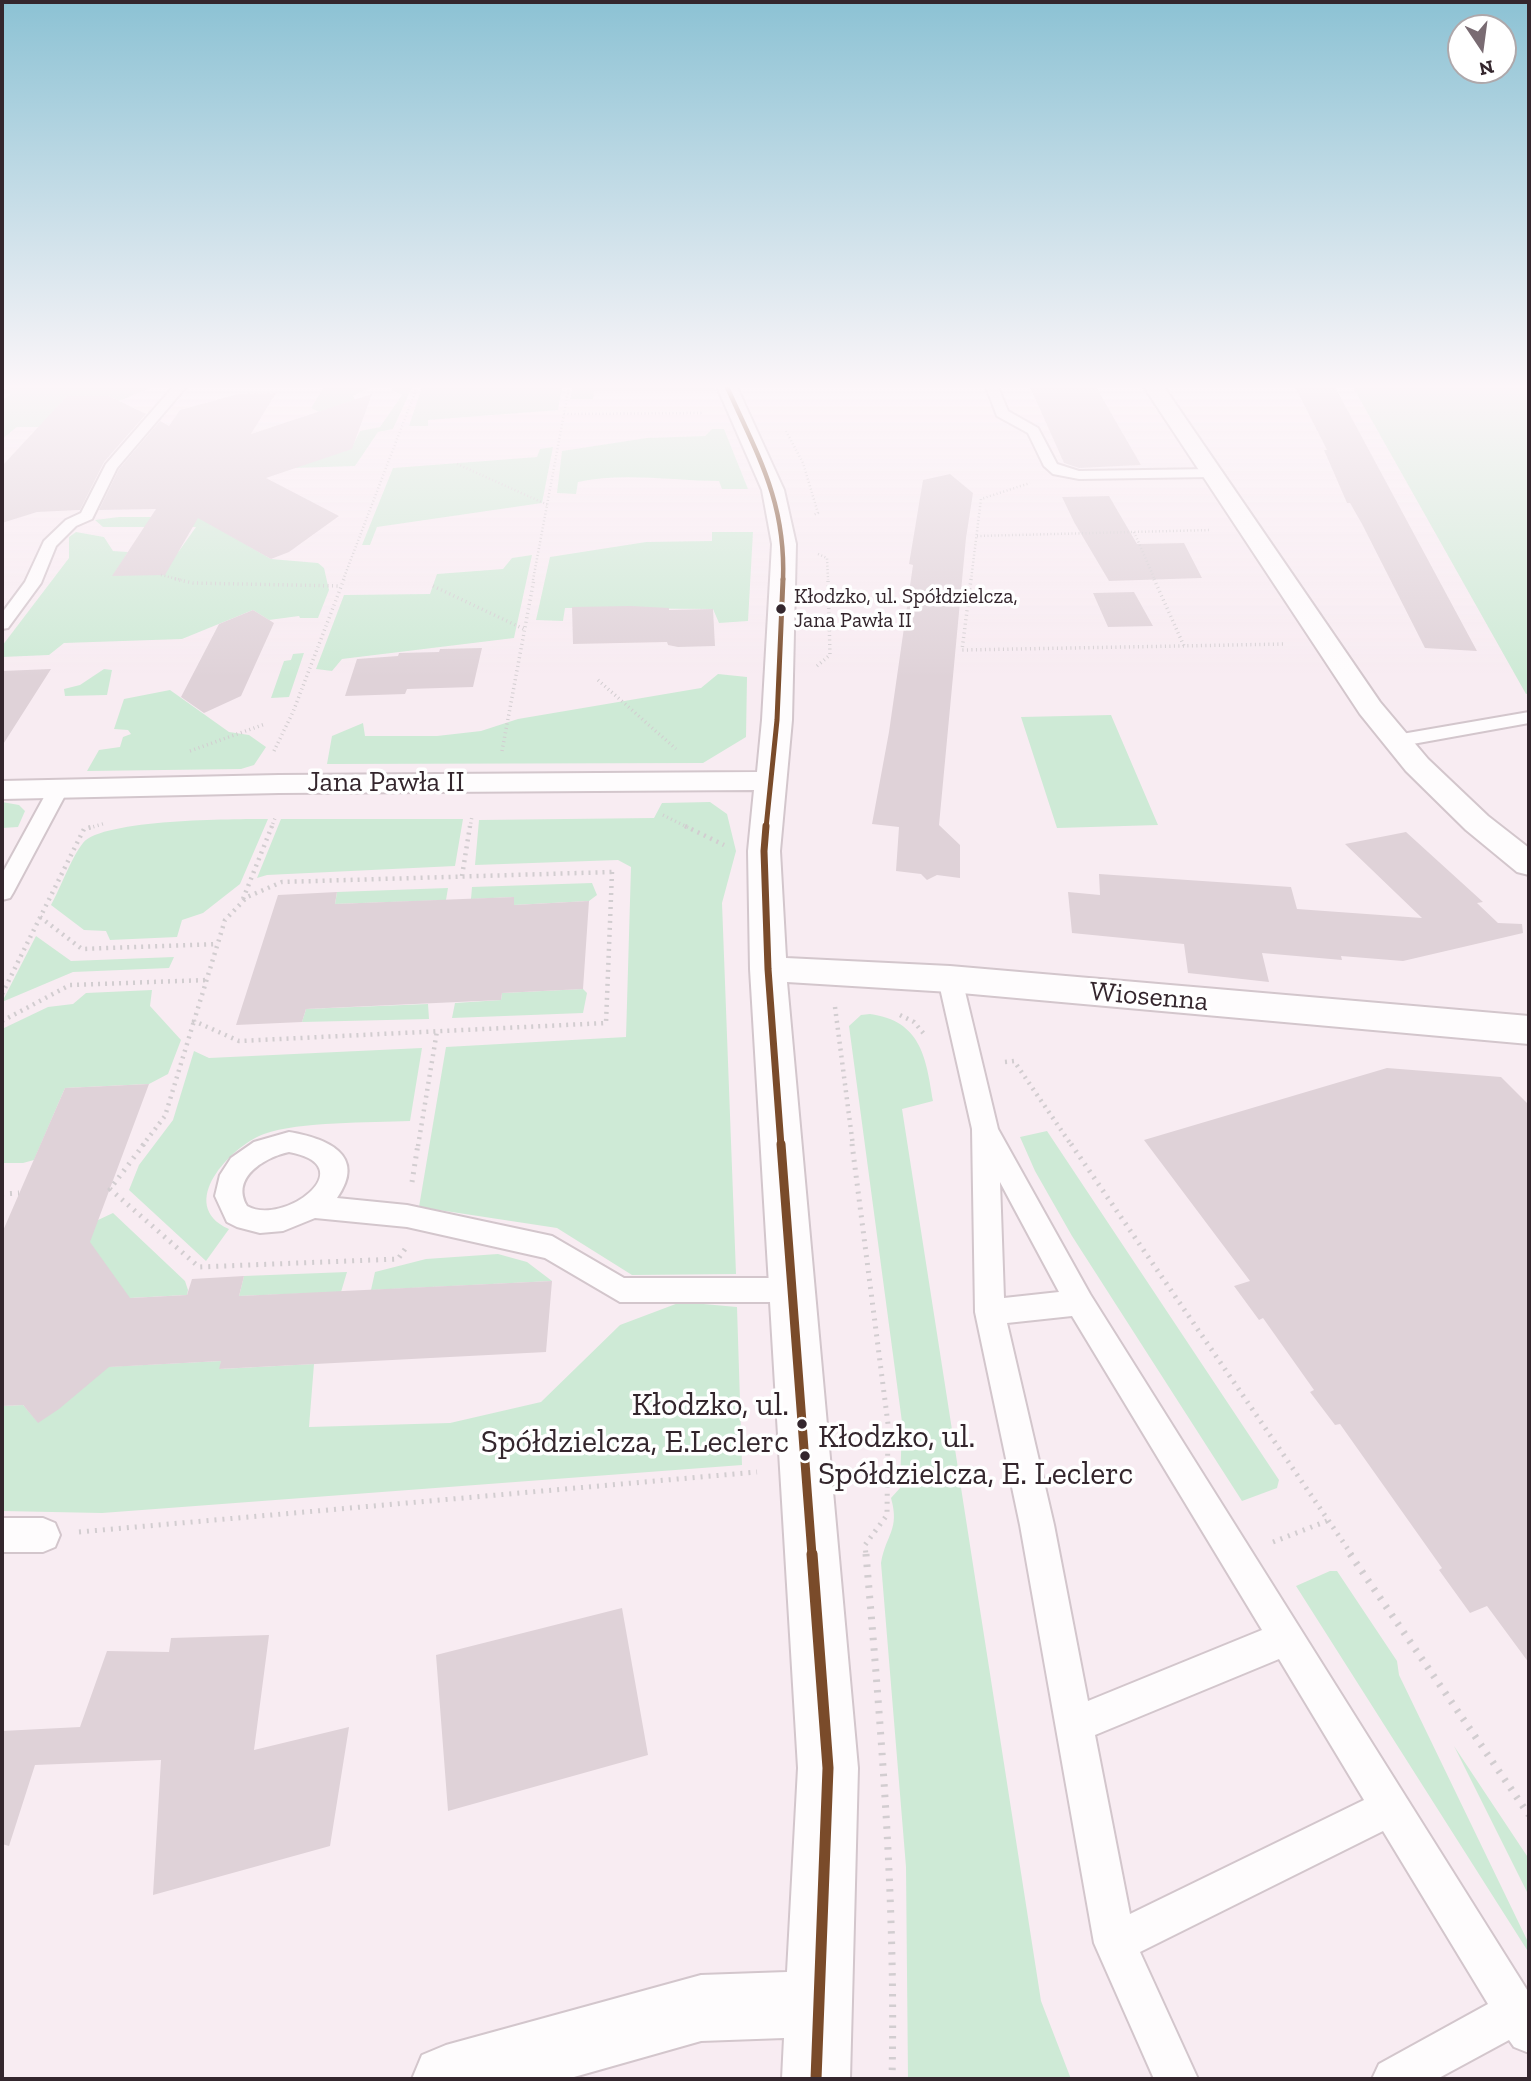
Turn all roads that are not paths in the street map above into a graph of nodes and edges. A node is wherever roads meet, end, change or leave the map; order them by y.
1 (103, 484) edge
2 (769, 484) edge
3 (1219, 484) edge
4 (2, 624) edge
5 (1529, 717) edge
6 (1396, 741) junction
7 (770, 781) junction
8 (58, 788) junction
9 (2, 790) edge
10 (1529, 865) edge
11 (2, 894) edge
12 (768, 970) junction
13 (950, 979) junction
14 (1529, 1030) edge
15 (985, 1129) junction
16 (314, 1207) dead end
17 (792, 1290) junction
18 (1080, 1303) junction
19 (990, 1312) junction
20 (2, 1535) edge
21 (43, 1535) road end
22 (1287, 1638) junction
23 (1075, 1725) junction
24 (1391, 1807) junction
25 (1115, 1943) junction
26 (820, 2004) junction
27 (1523, 2022) edge
28 (816, 2076) edge
29 (446, 2079) edge
30 (1176, 2079) edge
31 (1394, 2079) edge

1 - 4 lane
2 - 7 street
3 - 6 street
5 - 6 lane
6 - 10 street
7 - 8 street, Jana Pawła II
7 - 12 street
8 - 9 street, Jana Pawła II
8 - 11 lane
12 - 13 street, Wiosenna
12 - 17 street
13 - 14 street, Wiosenna
13 - 15 lane
15 - 18 lane
15 - 19 lane
16 - 17 lane
17 - 26 street
18 - 19 lane
18 - 22 lane
19 - 23 lane
20 - 21 lane
22 - 23 lane
22 - 24 lane
23 - 25 lane
24 - 25 lane
24 - 27 lane
25 - 30 lane
26 - 28 street
26 - 29 street
27 - 31 lane

